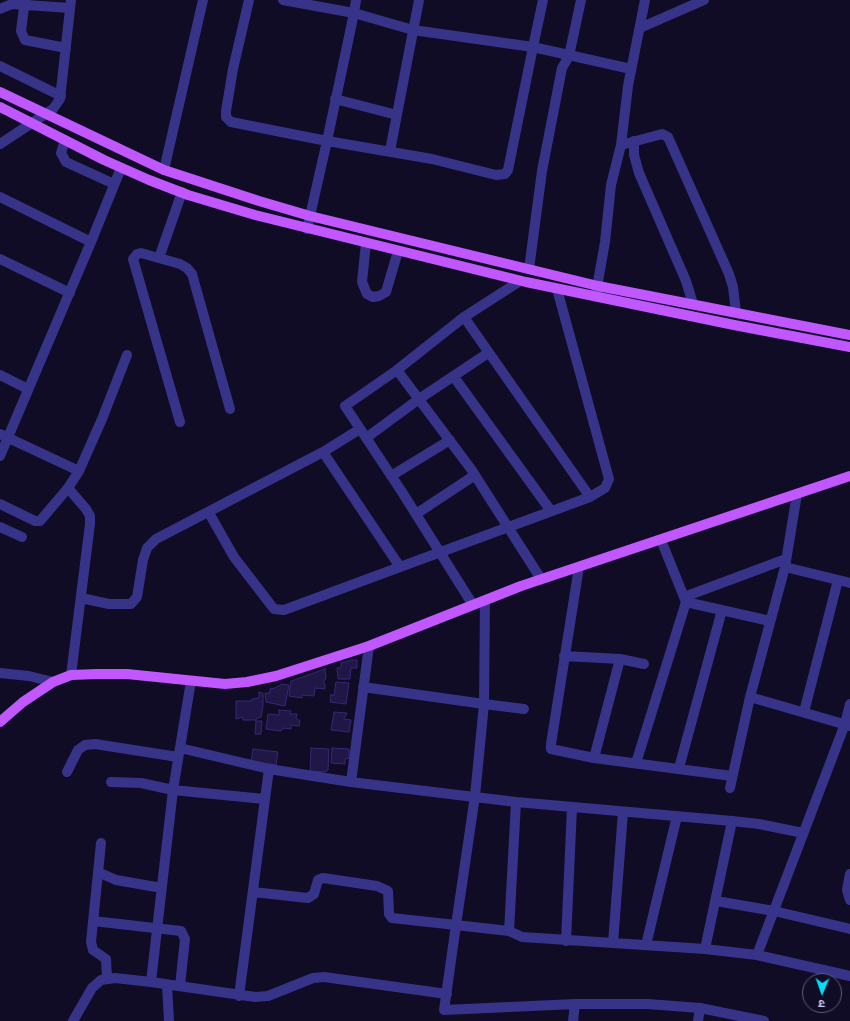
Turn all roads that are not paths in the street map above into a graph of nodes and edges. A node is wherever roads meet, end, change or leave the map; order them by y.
1 (203, 0) edge
2 (249, 0) edge
3 (283, 0) edge
4 (356, 0) edge
5 (419, 0) edge
6 (543, 0) edge
7 (581, 0) edge
8 (645, 0) edge
9 (704, 0) edge
10 (25, 2) edge
11 (71, 4) edge
12 (0, 9) edge
13 (354, 13) junction
14 (640, 28) junction
15 (413, 30) junction
16 (533, 47) junction
17 (66, 48) junction
18 (569, 56) junction
19 (0, 66) edge
20 (631, 69) junction
21 (0, 92) edge
22 (335, 99) junction
23 (59, 100) junction
24 (0, 107) edge
25 (46, 113) junction
26 (397, 115) junction
27 (31, 123) junction
28 (65, 140) junction
29 (327, 141) junction
30 (634, 141) junction
31 (0, 144) edge
32 (622, 145) junction
33 (390, 151) junction
34 (166, 161) junction
35 (121, 168) junction
36 (114, 184) junction
37 (182, 192) junction
38 (0, 197) edge
39 (310, 216) junction
40 (307, 229) junction
41 (92, 242) junction
42 (366, 243) junction
43 (398, 251) junction
44 (159, 258) junction
45 (1, 262) edge
46 (529, 269) junction
47 (520, 280) junction
48 (598, 286) junction
49 (557, 289) junction
50 (70, 293) junction
51 (595, 297) junction
52 (693, 304) junction
53 (736, 312) junction
54 (464, 317) junction
55 (820, 330) junction
56 (850, 335) edge
57 (818, 341) junction
58 (850, 346) edge
59 (488, 353) junction
60 (127, 354) dead end
61 (397, 370) junction
62 (0, 375) edge
63 (454, 377) junction
64 (28, 389) junction
65 (419, 399) junction
66 (230, 410) dead end
67 (180, 422) dead end
68 (360, 429) junction
69 (4, 436) edge
70 (366, 438) junction
71 (450, 440) junction
72 (324, 452) junction
73 (0, 456) edge
74 (78, 471) junction
75 (475, 475) junction
76 (391, 476) junction
77 (850, 476) edge
78 (68, 488) junction
79 (797, 494) junction
80 (590, 497) junction
81 (0, 504) edge
82 (551, 511) junction
83 (209, 513) junction
84 (416, 514) junction
85 (508, 526) junction
86 (0, 527) edge
87 (22, 537) dead end
88 (661, 540) junction
89 (440, 552) junction
90 (785, 563) junction
91 (400, 567) junction
92 (579, 567) junction
93 (541, 580) junction
94 (838, 580) junction
95 (850, 583) edge
96 (81, 598) junction
97 (685, 599) junction
98 (485, 601) junction
99 (473, 606) junction
100 (722, 610) junction
101 (770, 621) junction
102 (369, 646) junction
103 (564, 656) junction
104 (620, 659) junction
105 (644, 664) dead end
106 (0, 673) edge
107 (71, 675) junction
108 (191, 681) junction
109 (53, 682) junction
110 (363, 687) junction
111 (750, 697) junction
112 (484, 704) junction
113 (850, 704) edge
114 (524, 709) dead end
115 (804, 712) junction
116 (0, 722) edge
117 (847, 725) edge
118 (179, 752) junction
119 (594, 758) junction
120 (636, 763) junction
121 (679, 768) junction
122 (269, 769) junction
123 (67, 772) dead end
124 (732, 776) junction
125 (111, 782) dead end
126 (351, 782) junction
127 (730, 788) dead end
128 (173, 790) junction
129 (475, 796) junction
130 (264, 799) junction
131 (516, 802) junction
132 (572, 807) junction
133 (623, 812) junction
134 (678, 816) junction
135 (732, 821) junction
136 (804, 833) junction
137 (101, 843) dead end
138 (98, 872) junction
139 (850, 874) edge
140 (162, 888) junction
141 (253, 892) junction
142 (850, 900) edge
143 (716, 901) junction
144 (774, 911) junction
145 (93, 921) junction
146 (456, 925) junction
147 (157, 927) junction
148 (850, 929) edge
149 (509, 931) junction
150 (566, 941) junction
151 (613, 943) junction
152 (646, 945) junction
153 (705, 949) junction
154 (756, 955) junction
155 (850, 976) edge
156 (107, 978) junction
157 (151, 982) junction
158 (167, 985) junction
159 (180, 986) junction
160 (446, 994) junction
161 (239, 996) junction
162 (575, 1004) junction
163 (700, 1008) junction
164 (444, 1010) junction
165 (73, 1021) edge
166 (168, 1021) edge
167 (443, 1021) edge
168 (574, 1021) edge
169 (698, 1021) edge
170 (764, 1021) edge

1 - 34 street
2 - 29 street
3 - 13 street
4 - 13 street
5 - 15 street
6 - 16 street
7 - 18 street
8 - 14 street
9 - 14 street
10 - 11 street
10 - 12 street
10 - 17 street
11 - 17 street
13 - 15 street
13 - 22 street
14 - 20 street
15 - 16 street
15 - 26 street
16 - 18 street
16 - 33 street
17 - 23 street
18 - 20 street
18 - 46 street
19 - 23 street
20 - 32 street
21 - 25 main road
22 - 26 street
22 - 29 street
23 - 25 street
24 - 27 main road
25 - 27 street
25 - 34 main road
26 - 33 street
27 - 28 main road
27 - 31 street
28 - 35 main road
28 - 36 street
29 - 33 street
29 - 39 street
30 - 32 street
30 - 52 street
30 - 53 street
32 - 48 street
34 - 39 main road
35 - 36 street
35 - 37 main road
36 - 41 street
37 - 40 main road
37 - 44 street
38 - 41 street
39 - 40 street
39 - 46 main road
40 - 42 main road
41 - 50 street
42 - 43 main road
42 - 43 street
43 - 47 main road
44 - 66 street
44 - 67 street
45 - 50 street
46 - 48 main road
47 - 49 main road
47 - 54 street
48 - 51 street
48 - 52 main road
49 - 51 main road
49 - 80 street
50 - 64 street
51 - 57 main road
52 - 53 main road
53 - 55 main road
54 - 59 street
54 - 61 street
55 - 56 main road
55 - 57 main road
57 - 58 main road
59 - 63 street
59 - 80 street
60 - 74 street
61 - 65 street
61 - 68 street
62 - 64 street
63 - 65 street
63 - 82 street
64 - 69 street
65 - 70 street
65 - 71 street
68 - 70 street
68 - 72 street
69 - 73 street
69 - 74 street
70 - 76 street
71 - 75 street
71 - 76 street
72 - 83 street
72 - 91 street
74 - 78 street
75 - 84 street
75 - 85 street
76 - 84 street
77 - 79 main road
78 - 81 street
78 - 96 street
79 - 88 main road
79 - 90 street
80 - 82 street
82 - 85 street
83 - 91 street
83 - 96 street
84 - 89 street
85 - 89 street
85 - 93 street
86 - 87 street
88 - 92 main road
88 - 97 street
89 - 91 street
89 - 99 street
90 - 94 street
90 - 97 street
90 - 101 street
92 - 93 main road
92 - 103 street
93 - 98 main road
94 - 95 street
94 - 115 street
96 - 107 street
97 - 100 street
97 - 120 street
98 - 99 main road
98 - 112 street
99 - 102 main road
100 - 101 street
100 - 121 street
101 - 111 street
102 - 108 main road
102 - 110 street
103 - 104 street
103 - 119 street
104 - 105 street
104 - 119 street
106 - 109 street
107 - 108 main road
107 - 109 main road
108 - 118 street
109 - 116 main road
110 - 112 street
110 - 126 street
111 - 115 street
111 - 124 street
112 - 114 street
112 - 129 street
113 - 117 street
115 - 117 street
117 - 136 street
118 - 122 street
118 - 123 street
118 - 128 street
119 - 120 street
120 - 121 street
121 - 124 street
122 - 126 street
122 - 130 street
124 - 127 street
125 - 128 street
126 - 129 street
128 - 130 street
128 - 140 street
129 - 131 street
129 - 146 street
130 - 141 street
131 - 132 street
131 - 149 street
132 - 133 street
132 - 150 street
133 - 134 street
133 - 151 street
134 - 135 street
134 - 152 street
135 - 136 street
135 - 143 street
136 - 144 street
137 - 138 street
138 - 140 street
138 - 145 street
139 - 142 street
140 - 147 street
141 - 146 street
141 - 161 street
143 - 144 street
143 - 153 street
144 - 148 street
144 - 154 street
145 - 147 street
145 - 156 street
146 - 149 street
146 - 160 street
147 - 157 street
147 - 159 street
149 - 150 street
150 - 151 street
151 - 152 street
152 - 153 street
153 - 154 street
154 - 155 street
156 - 157 street
156 - 165 street
157 - 158 street
158 - 159 street
158 - 166 street
159 - 161 street
160 - 161 street
160 - 164 street
162 - 163 street
162 - 164 street
162 - 168 street
163 - 169 street
163 - 170 street
164 - 167 street

